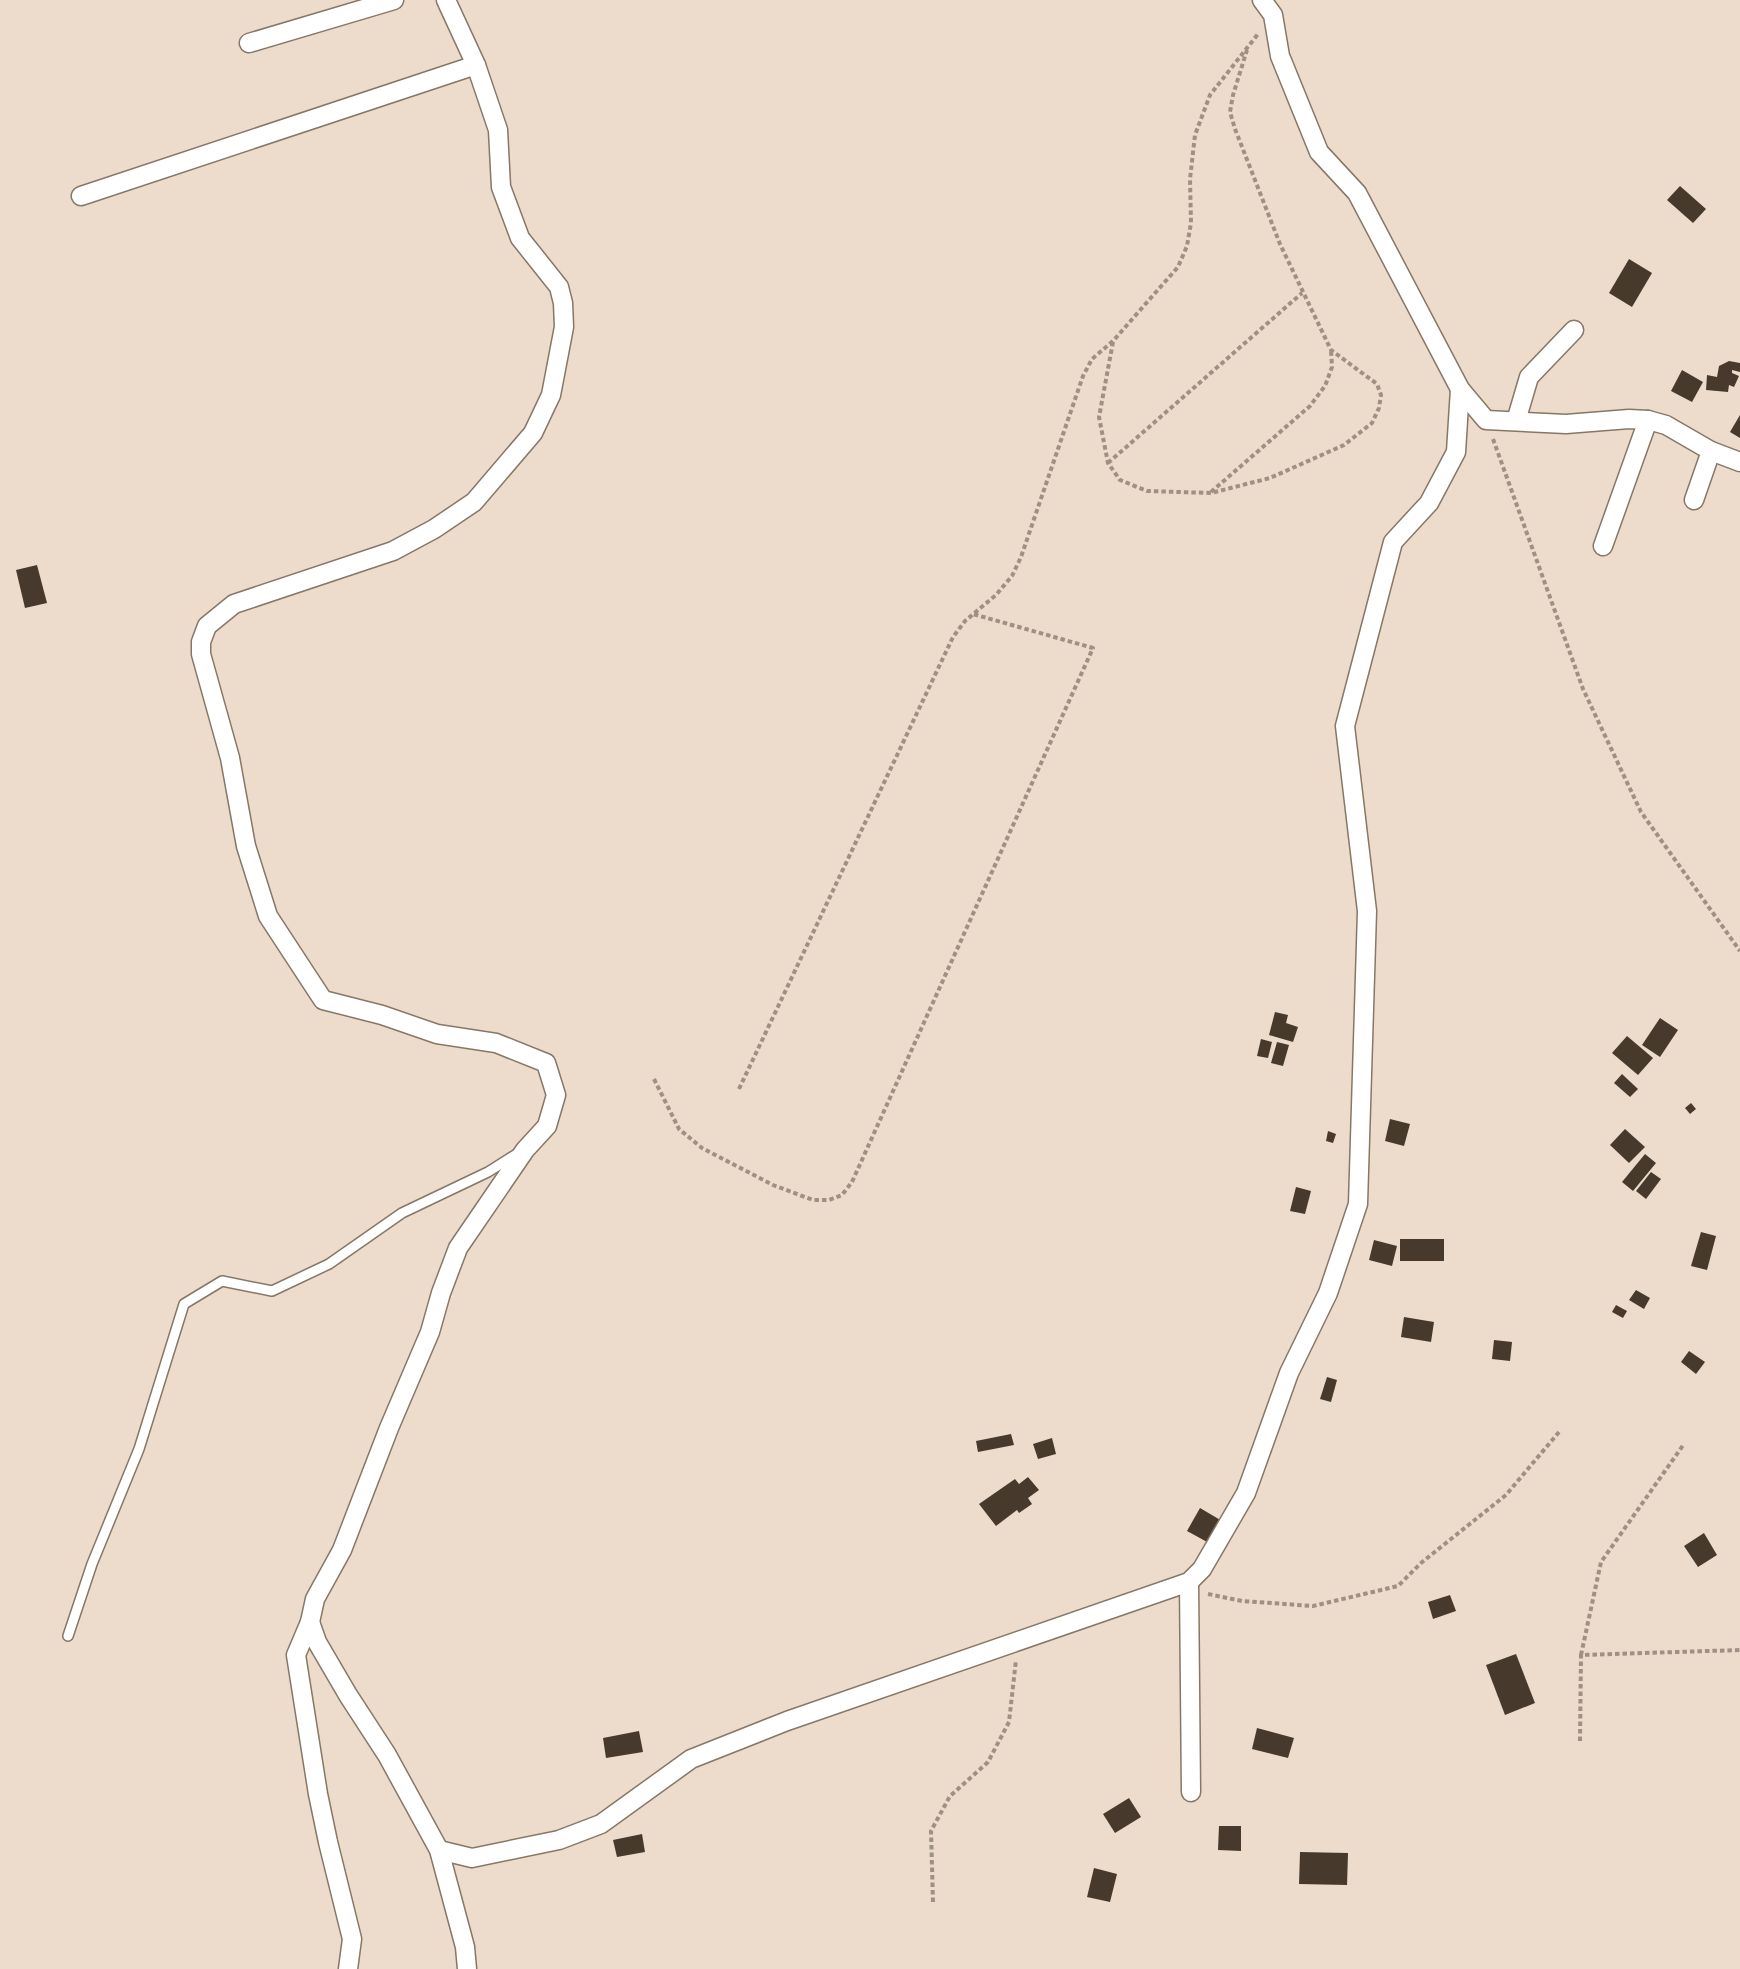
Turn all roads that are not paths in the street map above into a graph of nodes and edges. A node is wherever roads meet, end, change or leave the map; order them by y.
1 (394, 0) edge
2 (446, 0) edge
3 (1268, 7) edge
4 (249, 43) dead end
5 (476, 65) junction
6 (81, 196) dead end
7 (1574, 330) dead end
8 (1461, 389) junction
9 (1648, 420) junction
10 (1516, 421) junction
11 (1711, 450) junction
12 (1740, 462) edge
13 (1694, 500) dead end
14 (1603, 546) dead end
15 (525, 1150) junction
16 (1189, 1582) junction
17 (310, 1622) junction
18 (68, 1636) dead end
19 (1191, 1792) dead end
20 (439, 1850) junction
21 (348, 1969) edge
22 (467, 1969) edge

1 - 4 street
2 - 5 street
3 - 8 street
5 - 6 street
5 - 15 street
7 - 10 street
8 - 10 street
8 - 16 street
9 - 10 street
9 - 11 street
9 - 14 street
11 - 12 street
11 - 13 street
15 - 17 street
15 - 18 lane
16 - 19 street
16 - 20 street
17 - 20 street
17 - 21 street
20 - 22 street

